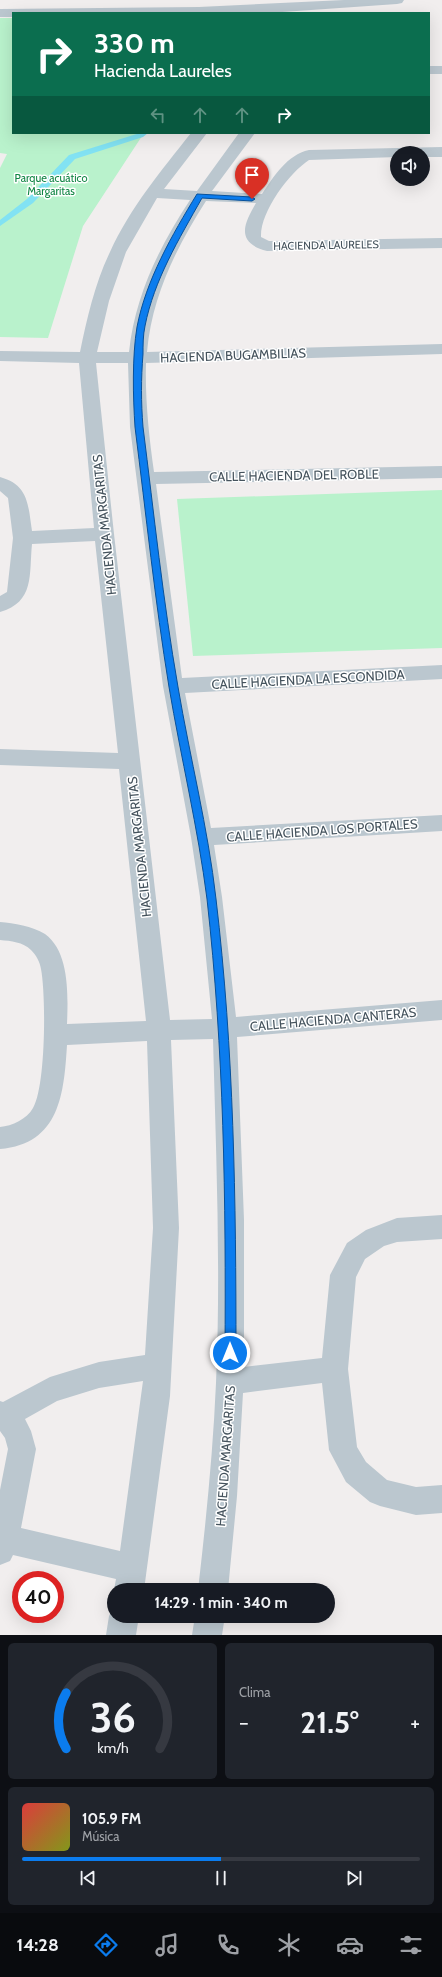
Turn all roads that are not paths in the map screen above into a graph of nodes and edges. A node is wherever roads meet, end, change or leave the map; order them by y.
1 (397, 0) edge
2 (227, 6) edge
3 (331, 6) edge
4 (286, 7) edge
5 (0, 12) edge
6 (12, 12) edge
7 (188, 12) edge
8 (430, 70) edge
9 (442, 70) edge
10 (198, 134) edge
11 (246, 134) edge
12 (442, 152) edge
13 (152, 193) junction
14 (200, 196) junction
15 (265, 199) junction
16 (442, 243) edge
17 (442, 349) edge
18 (0, 356) edge
19 (87, 358) junction
20 (139, 358) junction
21 (442, 472) edge
22 (147, 478) junction
23 (0, 483) edge
24 (104, 534) junction
25 (23, 538) junction
26 (0, 605) edge
27 (442, 672) edge
28 (173, 686) junction
29 (0, 757) edge
30 (130, 761) junction
31 (442, 822) edge
32 (202, 837) junction
33 (0, 931) edge
34 (442, 1010) edge
35 (224, 1028) junction
36 (159, 1030) junction
37 (55, 1034) junction
38 (0, 1138) edge
39 (442, 1227) edge
40 (158, 1366) junction
41 (334, 1370) junction
42 (230, 1382) junction
43 (2, 1415) edge
44 (442, 1499) edge
45 (2, 1545) edge
46 (130, 1579) edge
47 (214, 1583) edge
48 (123, 1623) edge
49 (209, 1623) edge
50 (121, 1635) edge
51 (208, 1635) edge

1 - 3 street
2 - 4 street
2 - 7 street
3 - 4 street
5 - 6 street
8 - 9 street
10 - 13 street, HACIENDA MARGARITAS
11 - 14 street, HACIENDA MARGARITAS
12 - 15 street, HACIENDA LAURELES
13 - 14 street
13 - 19 street, HACIENDA MARGARITAS
14 - 15 street
14 - 20 street, HACIENDA MARGARITAS
15 - 16 street, HACIENDA LAURELES
17 - 20 street, HACIENDA BUGAMBILIAS
18 - 19 street, HACIENDA BUGAMBILIAS
19 - 20 street, HACIENDA BUGAMBILIAS
19 - 24 street, HACIENDA MARGARITAS
20 - 22 street, HACIENDA MARGARITAS
21 - 22 street, CALLE HACIENDA DEL ROBLE
22 - 28 street, HACIENDA MARGARITAS
23 - 25 street
24 - 25 street
24 - 30 street, HACIENDA MARGARITAS
25 - 26 street
27 - 28 street, CALLE HACIENDA LA ESCONDIDA
28 - 32 street, HACIENDA MARGARITAS
29 - 30 street
30 - 36 street, HACIENDA MARGARITAS
31 - 32 street, CALLE HACIENDA LOS PORTALES
32 - 35 street, HACIENDA MARGARITAS
33 - 37 street
34 - 35 street, CALLE HACIENDA CANTERAS
35 - 36 street, CALLE HACIENDA CANTERAS
35 - 42 street, HACIENDA MARGARITAS
36 - 37 street, CALLE HACIENDA CANTERAS
36 - 40 street, HACIENDA MARGARITAS
37 - 38 street
39 - 41 street
40 - 43 street
40 - 46 street, HACIENDA MARGARITAS
41 - 42 street
41 - 44 street
42 - 47 street, HACIENDA MARGARITAS
43 - 45 street
45 - 46 street
48 - 50 street
49 - 51 street

